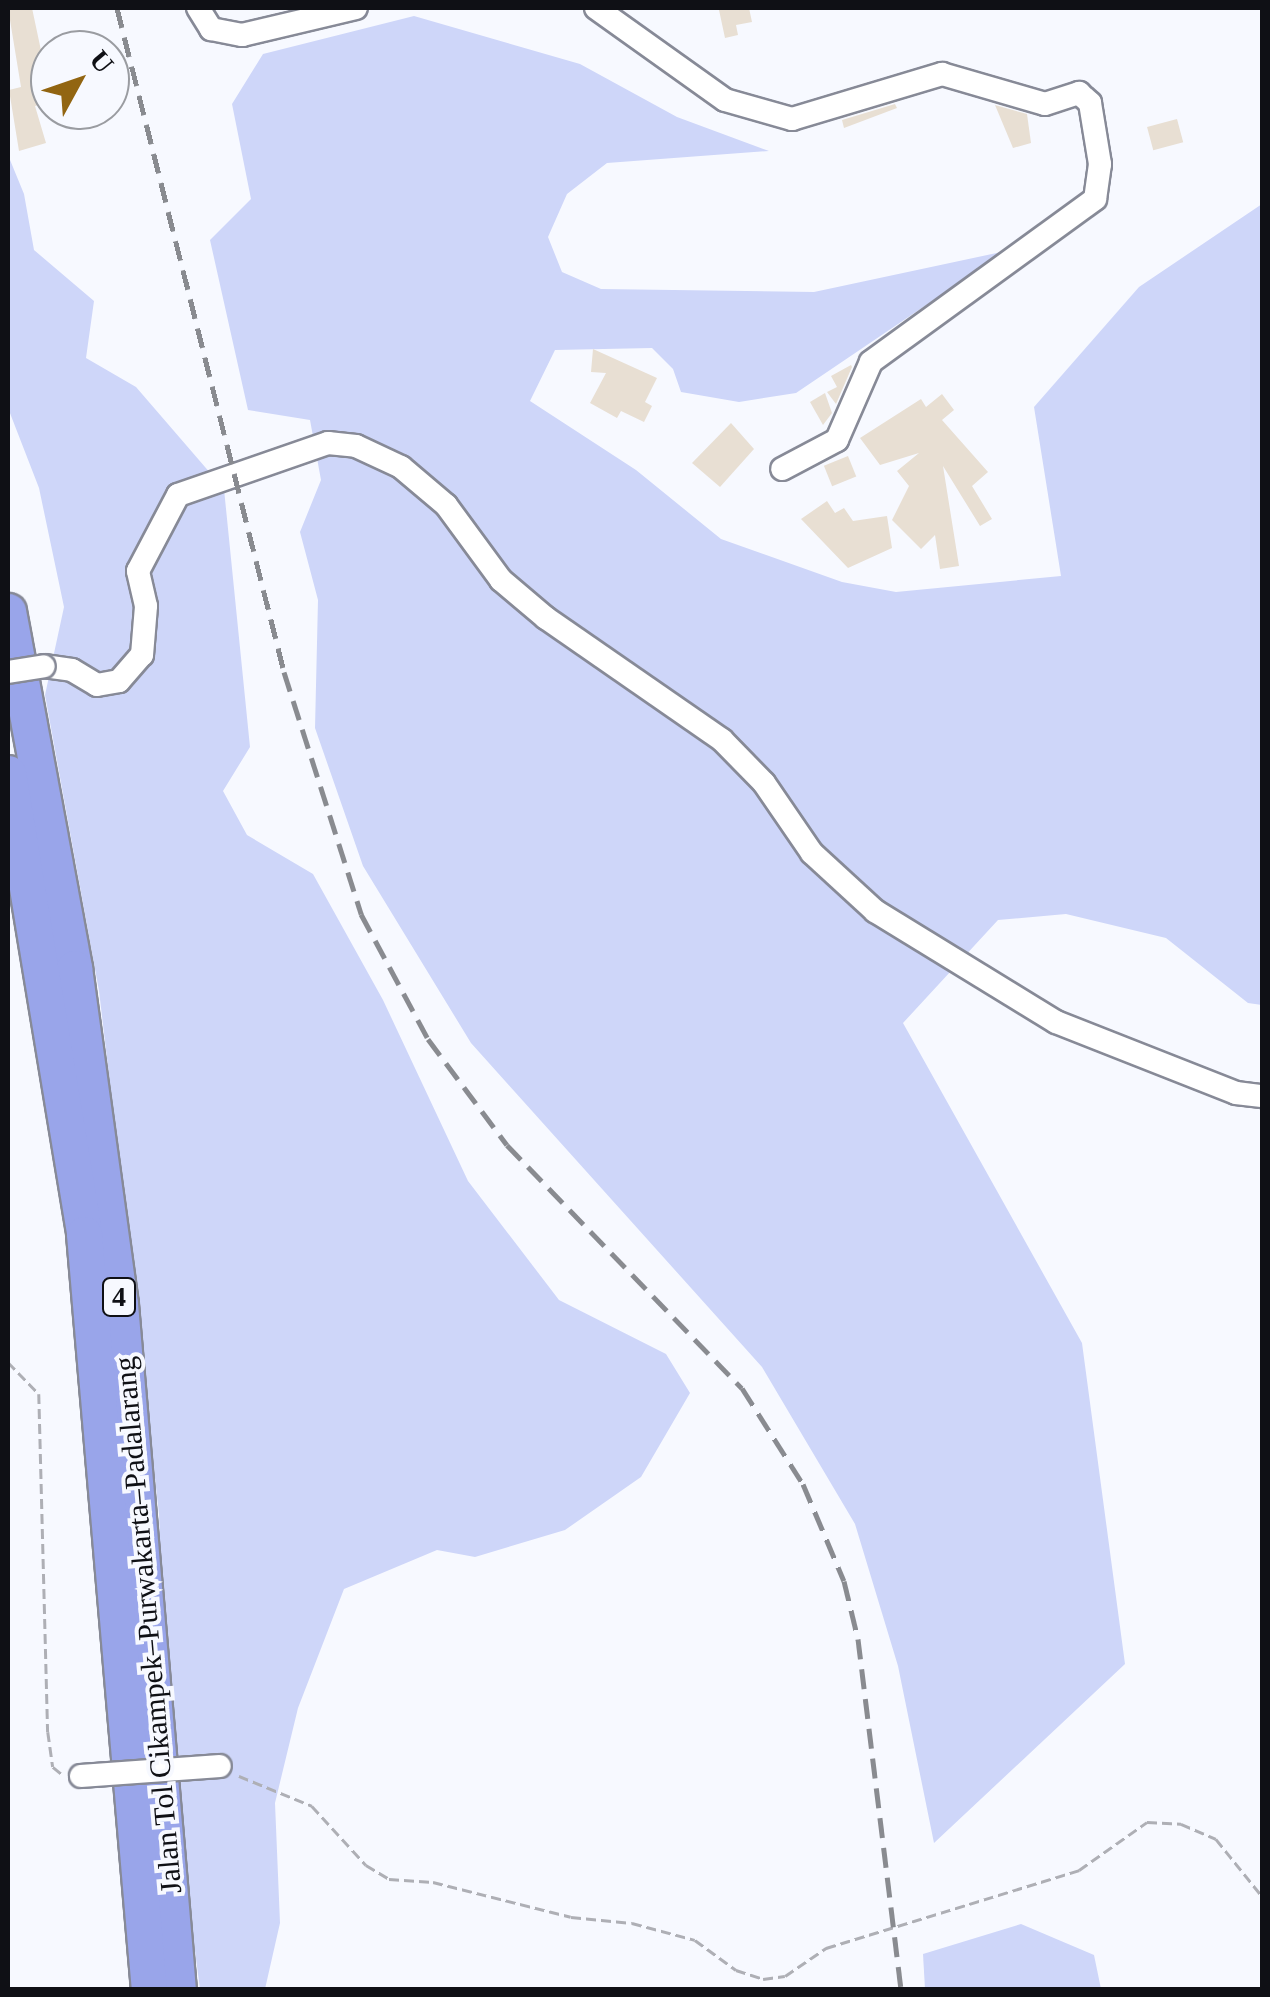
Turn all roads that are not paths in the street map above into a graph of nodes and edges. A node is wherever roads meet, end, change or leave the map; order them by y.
1 (198, 8) edge
2 (356, 8) edge
3 (596, 8) edge
4 (782, 469) dead end
5 (8, 610) edge
6 (8, 672) edge
7 (8, 773) edge
8 (1262, 1096) edge
9 (220, 1766) road end
10 (80, 1776) road end
11 (148, 1990) edge
12 (178, 1990) edge

1 - 2 street
3 - 4 street
5 - 12 highway, Jalan Tol Cikampek–Purwakarta–Padalarang / 4
6 - 8 street, bridge
7 - 11 highway, Jalan Tol Cikampek–Purwakarta–Padalarang / 4
9 - 10 street, bridge

